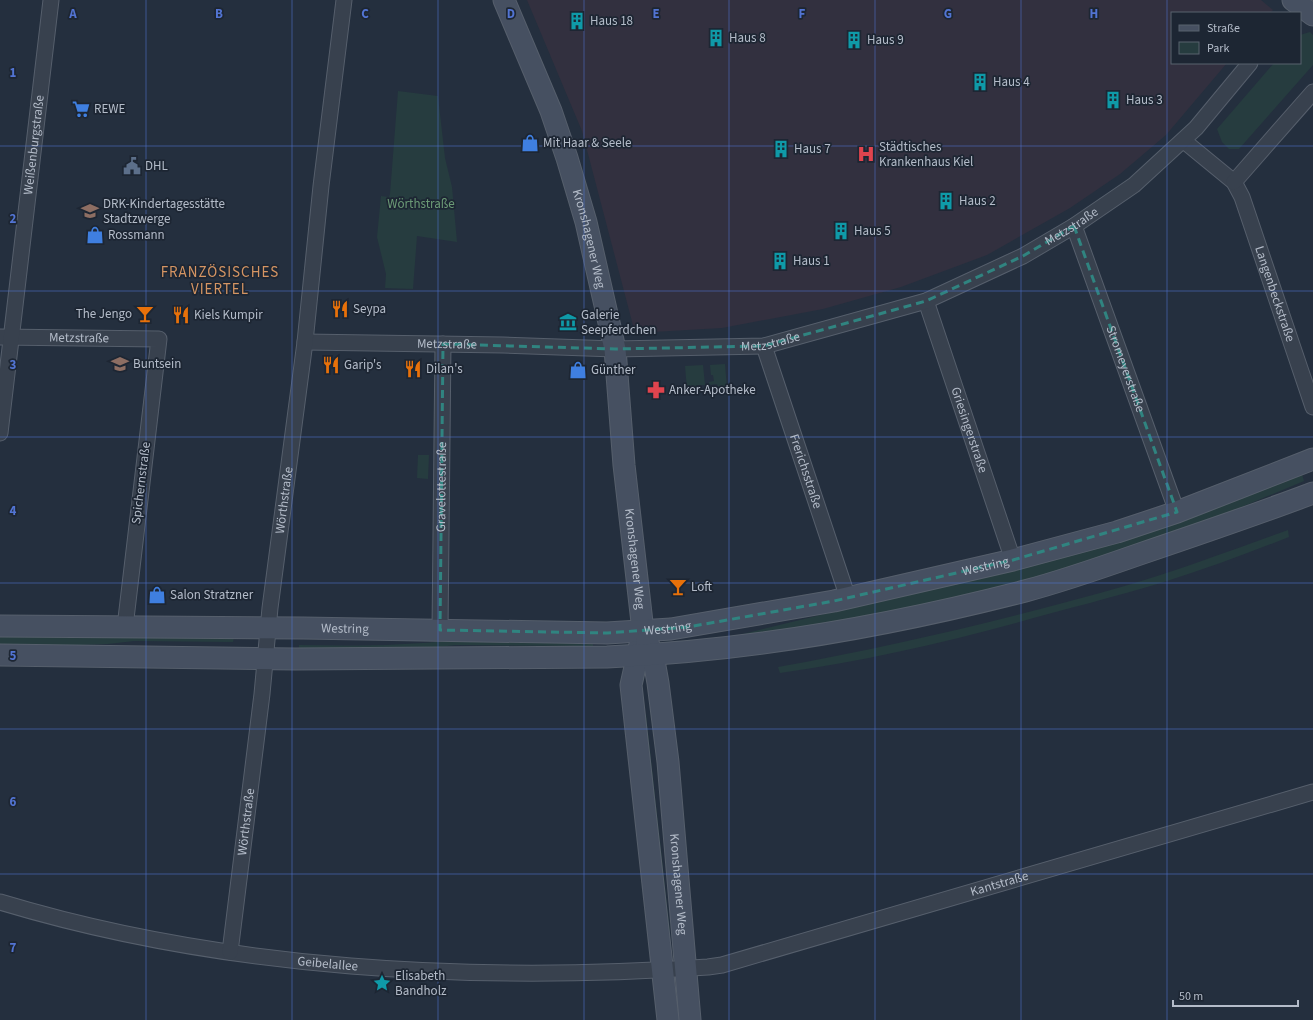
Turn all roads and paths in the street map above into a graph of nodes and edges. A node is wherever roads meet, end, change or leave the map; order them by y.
1 (51, 0) edge
2 (344, 0) edge
3 (504, 0) edge
4 (1249, 64) edge
5 (1313, 92) edge
6 (1184, 141) junction
7 (1234, 182) junction
8 (1074, 226) junction
9 (926, 301) junction
10 (6, 337) edge
11 (158, 339) joint
12 (305, 342) junction
13 (443, 344) junction
14 (764, 346) junction
15 (615, 349) junction
16 (1313, 407) edge
17 (0, 433) edge
18 (1313, 459) edge
19 (1313, 493) edge
20 (1177, 512) junction
21 (1013, 560) junction
22 (848, 598) junction
23 (0, 626) edge
24 (125, 627) junction
25 (268, 628) junction
26 (440, 630) junction
27 (643, 632) junction
28 (0, 655) edge
29 (645, 655) junction
30 (265, 658) junction
31 (1313, 792) edge
32 (0, 902) edge
33 (230, 952) junction
34 (685, 969) junction
35 (662, 970) junction
36 (668, 1020) edge
37 (690, 1020) edge

1 - 10 street, Weißenburgstraße
2 - 12 street, Wörthstraße
3 - 15 main road, Kronshagener Weg
4 - 6 street, Metzstraße
5 - 7 street
6 - 7 street
6 - 8 street, Metzstraße
7 - 16 street, Langenbeckstraße
8 - 9 street, Metzstraße
8 - 20 street, Stromeyerstraße
9 - 14 street, Metzstraße
9 - 21 street, Griesingerstraße
10 - 11 street, Metzstraße
10 - 17 street, Weißenburgstraße
11 - 24 street, Spichernstraße
12 - 13 street, Metzstraße
12 - 25 street, Wörthstraße
13 - 15 street, Metzstraße
13 - 26 street, Gravelottestraße
14 - 15 street, Metzstraße
14 - 22 street, Frerichsstraße
15 - 27 main road, Kronshagener Weg
18 - 20 main road, Westring
19 - 29 main road, Westring
20 - 21 main road, Westring
21 - 22 main road, Westring
22 - 27 main road, Westring
23 - 24 main road, Westring
24 - 25 main road, Westring
25 - 26 main road, Westring
25 - 30 street, Wörthstraße
26 - 27 main road, Westring
27 - 29 main road, Kronshagener Weg
28 - 30 main road, Westring
29 - 30 main road, Westring
29 - 34 main road, Kronshagener Weg
29 - 35 main road, Kronshagener Weg
30 - 33 street, Wörthstraße
31 - 34 street, Kantstraße
32 - 33 street, Geibelallee
33 - 35 street, Geibelallee
34 - 35 street, Geibelallee
34 - 37 main road, Kronshagener Weg
35 - 36 main road, Kronshagener Weg

